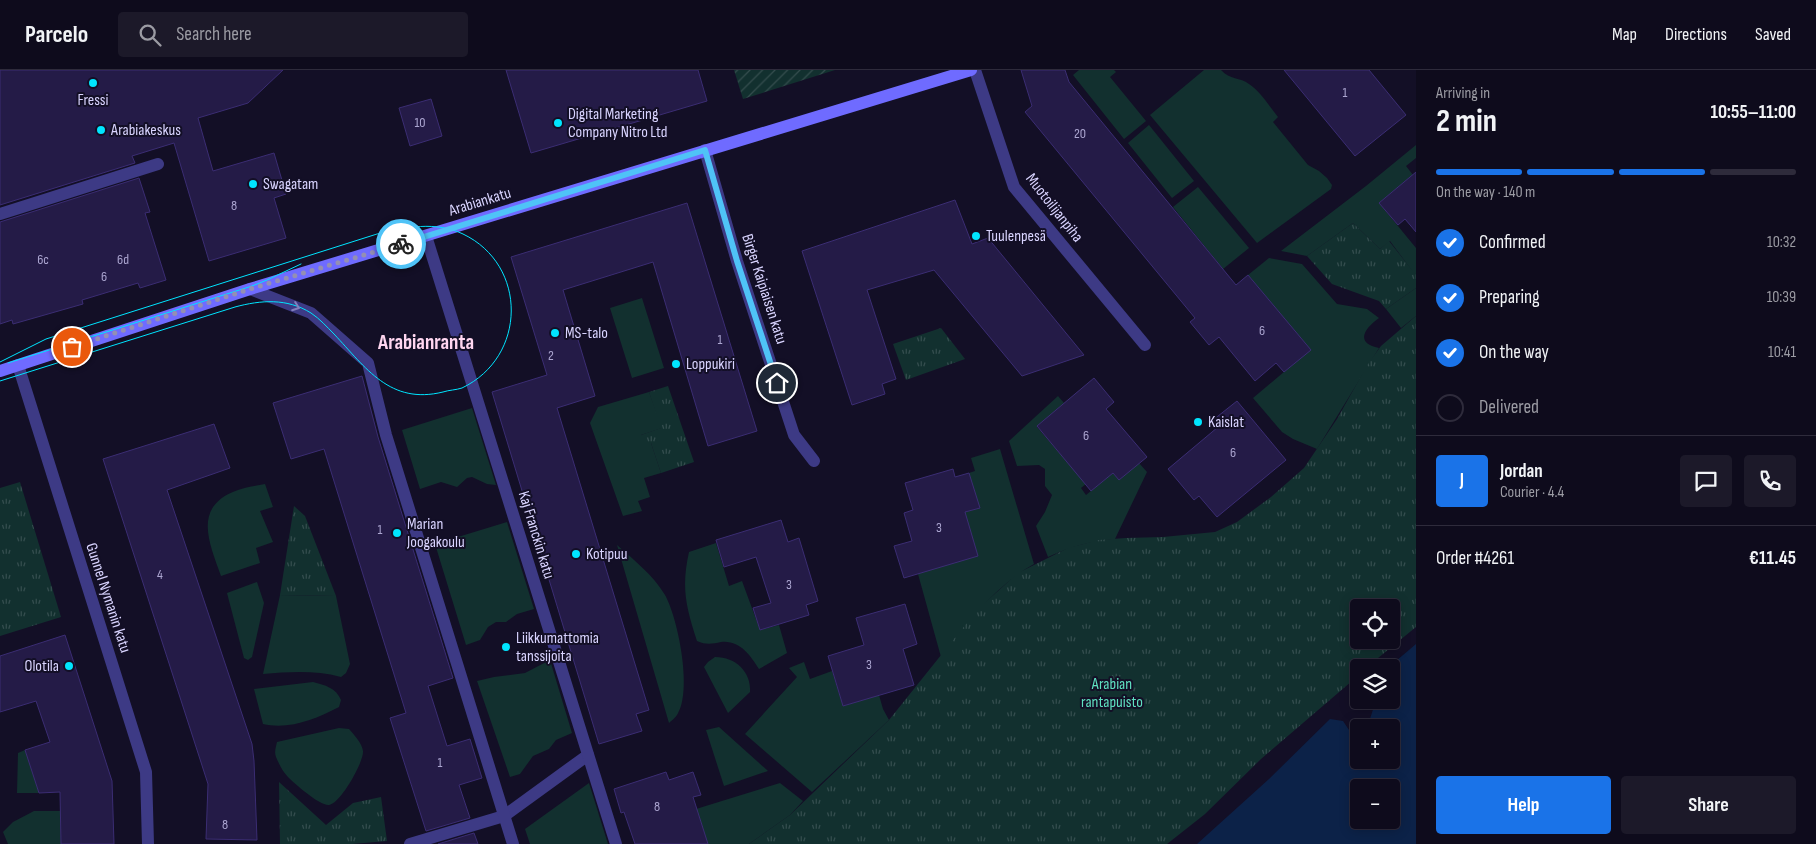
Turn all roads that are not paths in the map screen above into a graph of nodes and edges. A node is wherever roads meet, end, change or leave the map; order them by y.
1 (971, 70) edge
2 (975, 70) edge
3 (705, 150) junction
4 (158, 164) dead end
5 (0, 214) edge
6 (426, 236) junction
7 (250, 289) junction
8 (1145, 346) dead end
9 (18, 365) junction
10 (0, 371) edge
11 (814, 461) dead end
12 (588, 755) junction
13 (504, 816) junction
14 (148, 844) edge
15 (410, 844) edge
16 (513, 844) edge
17 (616, 844) edge

1 - 3 street, Arabiankatu
2 - 8 street, Muotoilijanpiha
3 - 6 street, Arabiankatu
3 - 11 street, Birger Kaipiaisen katu
4 - 5 street
6 - 7 street, Arabiankatu
6 - 12 street, Kaj Franckin katu
7 - 9 street, Arabiankatu
7 -> 13 street
9 - 10 street, Arabiankatu
9 - 14 street, Gunnel Nymanin katu
12 - 13 street
12 - 17 street, Kaj Franckin katu
13 - 15 street
13 - 16 street

